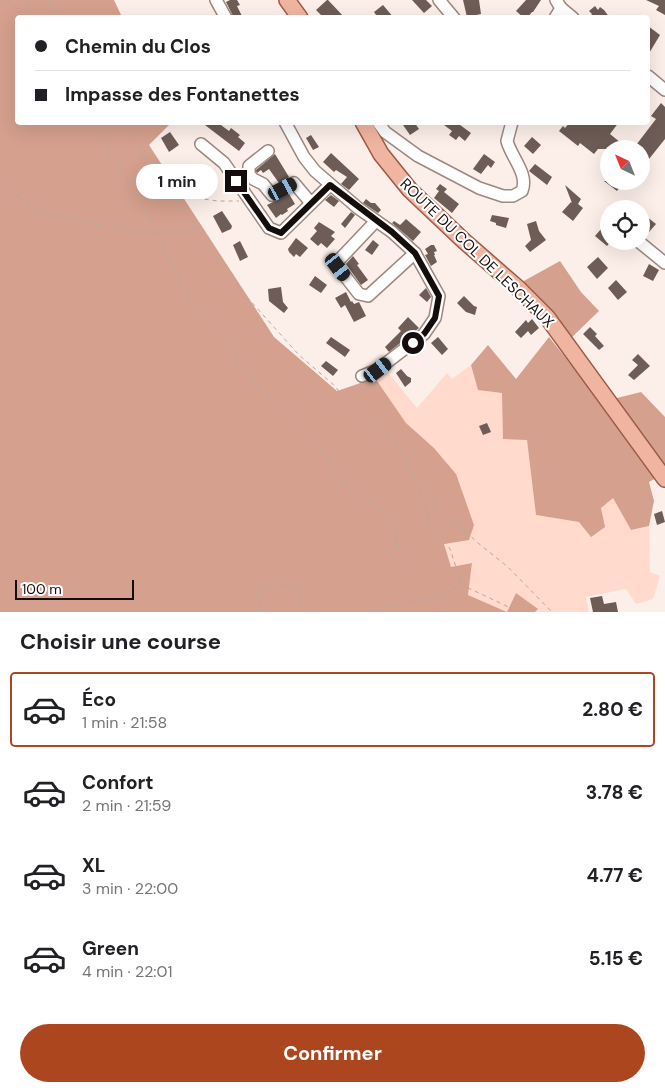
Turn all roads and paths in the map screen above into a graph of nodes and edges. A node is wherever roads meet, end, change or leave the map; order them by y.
1 (6, 0) edge
2 (31, 0) edge
3 (48, 0) edge
4 (216, 0) edge
5 (287, 0) edge
6 (439, 0) edge
7 (24, 12) junction
8 (26, 15) edge
9 (60, 15) edge
10 (224, 15) edge
11 (298, 15) edge
12 (452, 15) edge
13 (650, 78) edge
14 (665, 90) edge
15 (96, 125) edge
16 (123, 125) edge
17 (287, 125) edge
18 (365, 125) edge
19 (380, 125) edge
20 (511, 125) edge
21 (200, 144) dead end
22 (268, 151) dead end
23 (330, 185) junction
24 (0, 187) edge
25 (172, 195) junction
26 (311, 204) junction
27 (253, 207) junction
28 (376, 221) junction
29 (198, 228) junction
30 (159, 234) junction
31 (649, 250) edge
32 (415, 253) junction
33 (665, 263) edge
34 (362, 376) dead end
35 (665, 478) edge
36 (418, 487) junction
37 (462, 584) junction
38 (436, 597) junction
39 (261, 612) edge
40 (310, 612) edge
41 (369, 612) edge
42 (447, 612) edge
43 (518, 612) edge
44 (552, 612) edge

1 - 7 path
2 - 7 path
3 - 9 path
4 - 10 street
5 - 11 main road
6 - 12 street
7 - 8 path
13 - 14 street
15 - 30 path
16 - 25 path
17 - 23 street
18 - 35 main road, ROUTE DU COL DE LESCHAUX
19 - 20 street
21 - 27 street
22 - 26 street
23 - 26 street
23 - 28 street
24 - 30 path
25 - 27 path
25 - 29 path
26 - 27 street
28 - 32 street
28 - 32 street
29 - 30 path
29 - 36 path
30 - 38 path
31 - 33 street
32 - 34 street
36 - 37 path
36 - 44 path
37 - 38 path
37 - 43 path
38 - 41 path
38 - 42 path
39 - 40 path

